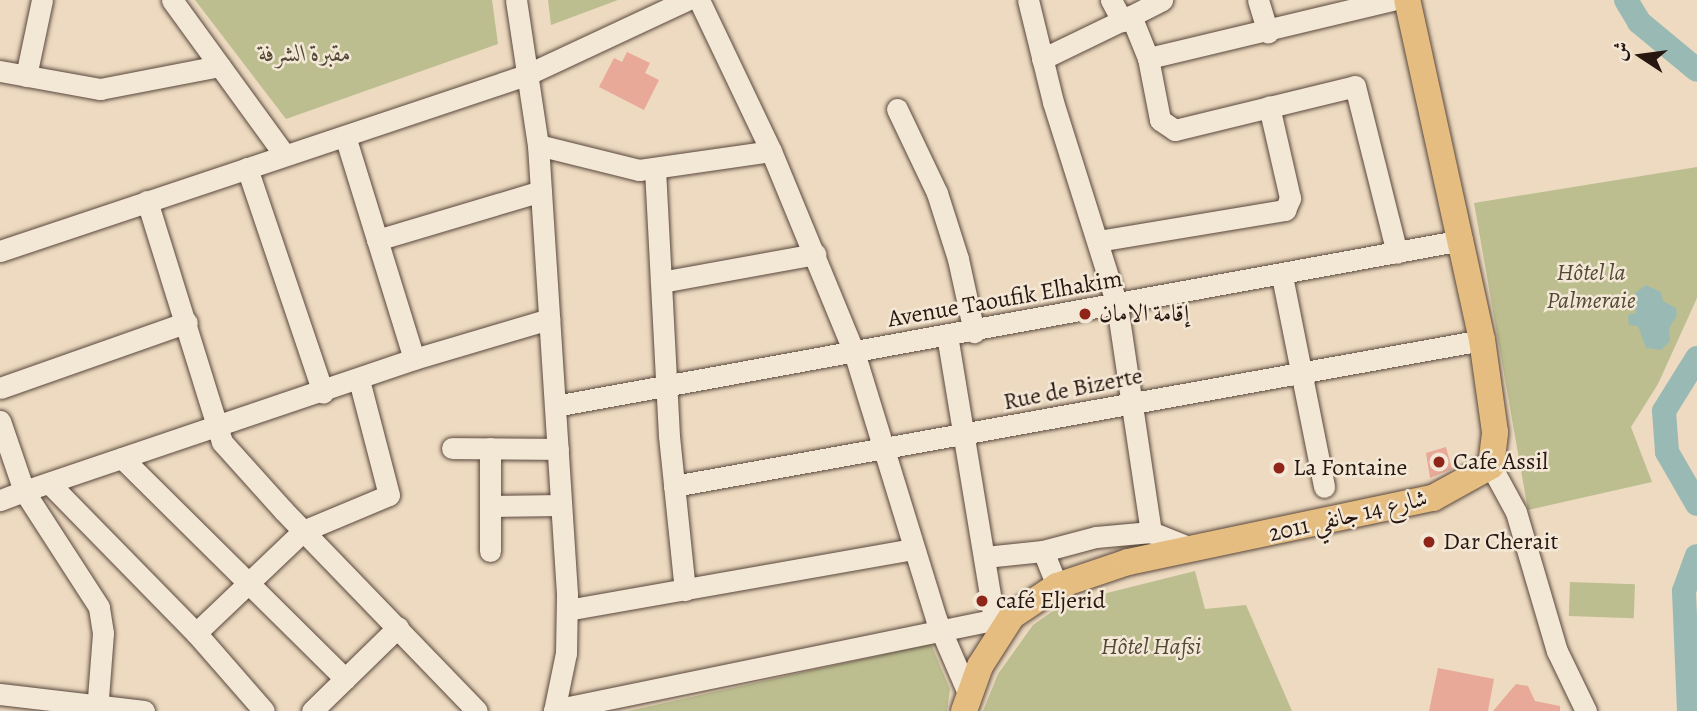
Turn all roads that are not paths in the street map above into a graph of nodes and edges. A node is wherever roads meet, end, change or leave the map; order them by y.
1 (42, 0) edge
2 (172, 0) edge
3 (516, 0) edge
4 (687, 0) edge
5 (699, 0) edge
6 (1028, 0) edge
7 (1111, 0) edge
8 (1162, 0) edge
9 (1258, 0) edge
10 (1392, 0) edge
11 (1407, 0) edge
12 (1127, 18) junction
13 (1268, 33) junction
14 (1148, 58) junction
15 (1041, 59) junction
16 (220, 66) junction
17 (0, 71) edge
18 (526, 75) junction
19 (26, 76) junction
20 (1269, 106) junction
21 (897, 109) dead end
22 (345, 136) junction
23 (538, 145) junction
24 (771, 151) junction
25 (284, 154) junction
26 (247, 169) junction
27 (654, 169) junction
28 (541, 191) junction
29 (146, 201) junction
30 (377, 240) junction
31 (1462, 240) junction
32 (1098, 241) junction
33 (0, 251) edge
34 (1397, 253) junction
35 (815, 254) junction
36 (1282, 276) junction
37 (661, 282) junction
38 (1117, 306) junction
39 (549, 319) junction
40 (187, 322) junction
41 (974, 332) junction
42 (947, 335) junction
43 (1482, 340) junction
44 (854, 352) junction
45 (414, 359) junction
46 (1302, 372) junction
47 (359, 380) junction
48 (666, 385) junction
49 (0, 388) edge
50 (323, 392) junction
51 (1134, 404) junction
52 (555, 406) junction
53 (0, 421) edge
54 (217, 426) junction
55 (964, 437) junction
56 (452, 448) dead end
57 (490, 448) junction
58 (558, 449) junction
59 (884, 449) junction
60 (122, 458) junction
61 (1491, 466) junction
62 (49, 483) junction
63 (674, 486) junction
64 (1324, 487) dead end
65 (24, 491) junction
66 (0, 500) edge
67 (561, 505) junction
68 (490, 506) junction
69 (303, 531) junction
70 (1151, 532) junction
71 (1193, 549) junction
72 (914, 550) junction
73 (491, 551) dead end
74 (1043, 551) junction
75 (985, 557) junction
76 (246, 586) junction
77 (1057, 586) junction
78 (685, 590) junction
79 (566, 610) junction
80 (1003, 617) junction
81 (398, 627) junction
82 (941, 629) junction
83 (196, 633) junction
84 (345, 679) junction
85 (0, 694) edge
86 (966, 702) edge
87 (97, 708) edge
88 (554, 710) edge
89 (144, 711) edge
90 (264, 711) edge
91 (312, 711) edge
92 (477, 711) edge
93 (1586, 711) edge

1 - 19 street
2 - 16 street
3 - 18 street
4 - 18 street
5 - 24 street
6 - 15 street
7 - 12 street
8 - 12 street
9 - 13 street
10 - 13 street
11 - 31 main road
12 - 14 street
12 - 15 street
13 - 14 street
14 - 20 street
15 - 32 street
16 - 19 street
16 - 25 street
17 - 19 street
18 - 22 street
18 - 23 street
20 - 32 street
20 - 34 street
21 - 41 street
22 - 25 street
22 - 30 street
23 - 27 street
23 - 28 street
24 - 27 street
24 - 35 street
25 - 26 street
26 - 29 street
26 - 50 street
27 - 37 street
28 - 30 street
28 - 39 street
29 - 33 street
29 - 40 street
30 - 45 street
31 - 34 street, Avenue Taoufik Elhakim
31 - 43 main road
32 - 38 street
34 - 36 street, Avenue Taoufik Elhakim
35 - 37 street
35 - 44 street
36 - 38 street, Avenue Taoufik Elhakim
36 - 46 street
37 - 48 street
38 - 41 street, Avenue Taoufik Elhakim
38 - 51 street
39 - 45 street
39 - 52 street
40 - 49 street
40 - 54 street
41 - 42 street, Avenue Taoufik Elhakim
42 - 44 street, Avenue Taoufik Elhakim
42 - 55 street
43 - 46 street, Rue de Bizerte
43 - 61 main road
44 - 48 street, Avenue Taoufik Elhakim
44 - 59 street
45 - 47 street
46 - 51 street, Rue de Bizerte
46 - 64 street
47 - 50 street
47 - 69 street
48 - 52 street, Avenue Taoufik Elhakim
48 - 63 street
50 - 54 street
51 - 55 street, Rue de Bizerte
51 - 70 street
52 - 58 street
53 - 65 street
54 - 60 street
54 - 69 street
55 - 59 street, Rue de Bizerte
55 - 75 street
56 - 57 street
57 - 58 street
57 - 68 street
58 - 67 street
59 - 63 street, Rue de Bizerte
59 - 72 street
60 - 62 street
60 - 76 street
61 - 71 main road, شارع 14 جانفي 2011
61 - 93 street
62 - 65 street
62 - 83 street
63 - 78 street
65 - 66 street
65 - 87 street
67 - 68 street
67 - 79 street
68 - 73 street
69 - 76 street
69 - 81 street
70 - 71 street
70 - 74 street
71 - 77 main road, شارع 14 جانفي 2011
72 - 78 street
72 - 82 street
74 - 75 street
74 - 77 street
75 - 80 street
76 - 83 street
76 - 84 street
77 - 80 main road, شارع 14 جانفي 2011
78 - 79 street
79 - 88 street
80 - 82 street
80 - 86 main road, شارع 14 جانفي 2011
81 - 84 street
81 - 92 street
82 - 86 street
82 - 88 street
83 - 90 street
84 - 91 street
85 - 87 street
87 - 89 street

